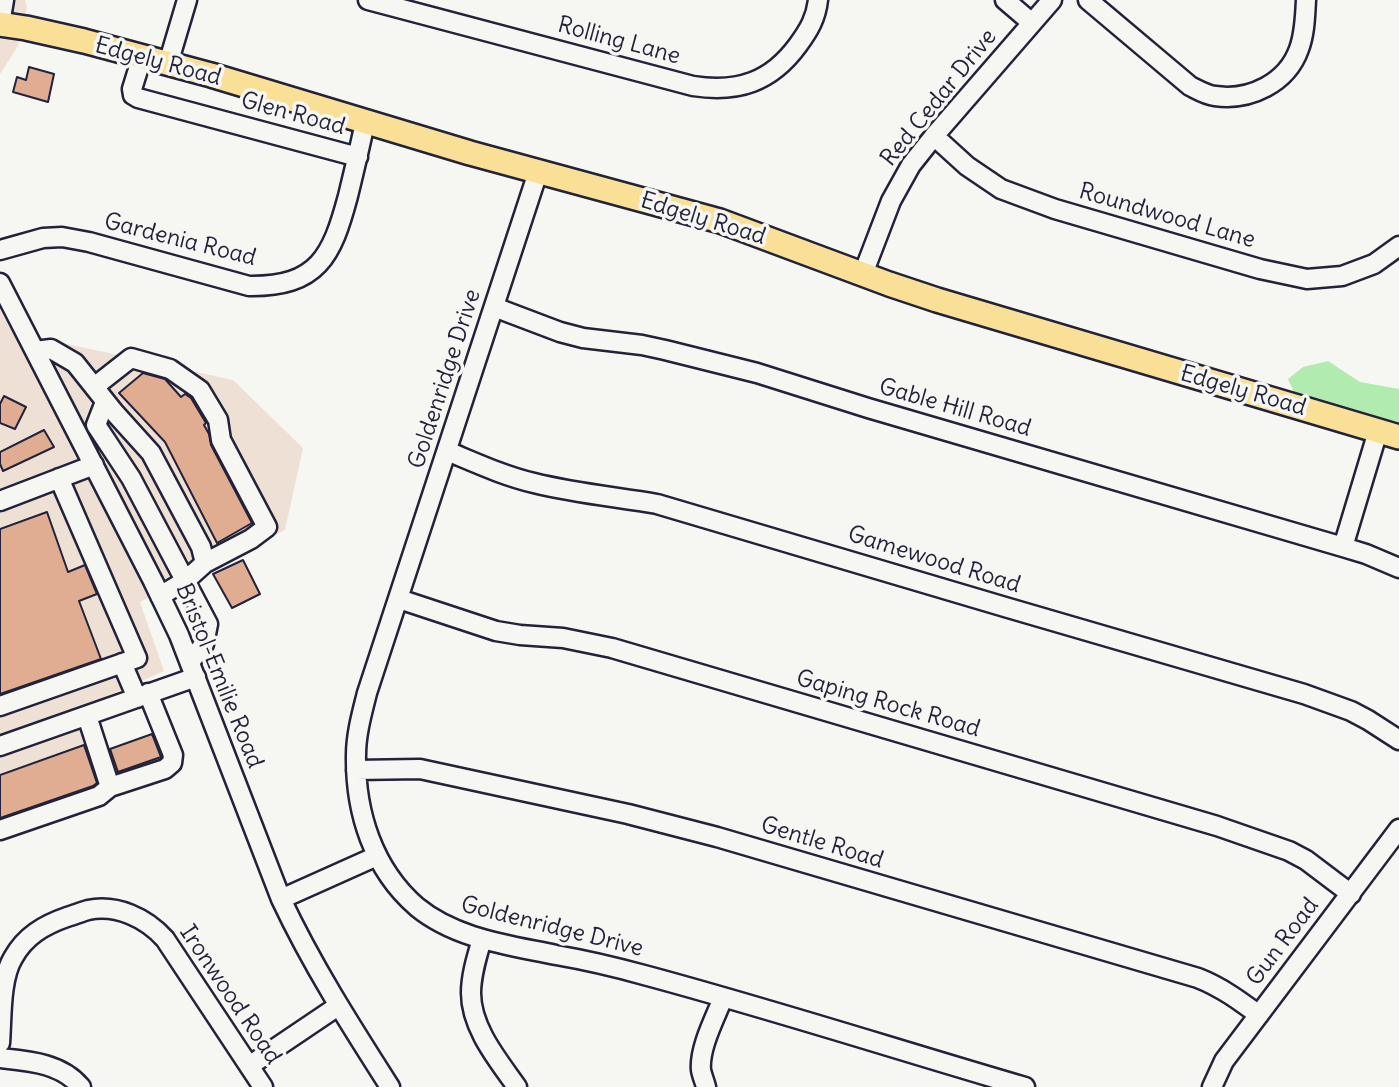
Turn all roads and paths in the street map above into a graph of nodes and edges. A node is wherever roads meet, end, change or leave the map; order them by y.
1 (4, 0) edge
2 (187, 0) edge
3 (368, 0) edge
4 (818, 0) edge
5 (1005, 0) edge
6 (1052, 0) edge
7 (1088, 0) edge
8 (1306, 0) edge
9 (1032, 23) junction
10 (0, 24) edge
11 (142, 57) junction
12 (168, 64) junction
13 (365, 122) junction
14 (934, 135) junction
15 (358, 157) junction
16 (538, 172) junction
17 (1399, 246) edge
18 (0, 250) edge
19 (863, 274) junction
20 (0, 283) edge
21 (494, 307) junction
22 (35, 351) junction
23 (100, 394) junction
24 (1389, 434) edge
25 (447, 451) junction
26 (94, 464) junction
27 (59, 478) junction
28 (0, 501) edge
29 (162, 535) junction
30 (1343, 547) junction
31 (137, 548) junction
32 (205, 564) junction
33 (1399, 568) edge
34 (185, 582) junction
35 (160, 596) junction
36 (399, 599) junction
37 (201, 609) junction
38 (174, 624) junction
39 (122, 663) junction
40 (193, 669) junction
41 (143, 696) junction
42 (0, 706) edge
43 (87, 716) junction
44 (1399, 740) edge
45 (0, 746) edge
46 (356, 770) junction
47 (110, 787) junction
48 (1399, 829) edge
49 (0, 830) edge
50 (377, 856) junction
51 (1350, 894) junction
52 (281, 899) junction
53 (482, 939) junction
54 (723, 998) junction
55 (338, 1006) junction
56 (1259, 1015) junction
57 (0, 1043) edge
58 (0, 1058) edge
59 (249, 1066) junction
60 (997, 1083) edge
61 (81, 1087) edge
62 (263, 1087) edge
63 (390, 1087) edge
64 (517, 1087) edge
65 (706, 1087) edge
66 (1025, 1087) edge
67 (1212, 1087) edge

1 - 10 street
2 - 12 street
3 - 4 street, Rolling Lane
5 - 9 street
6 - 9 street, Red Cedar Drive
7 - 8 street
9 - 14 street, Red Cedar Drive
10 - 11 main road, Edgely Road
11 - 12 main road, Edgely Road
11 - 15 street, Glen Road
12 - 13 main road, Edgely Road
13 - 15 street, Gardenia Road
13 - 16 main road, Edgely Road
14 - 17 street, Roundwood Lane
14 - 19 street, Red Cedar Drive
15 - 18 street, Gardenia Road
16 - 19 main road, Edgely Road
16 - 21 street, Goldenridge Drive
19 - 24 main road, Edgely Road
20 - 22 street, Bristol-Emilie Road
21 - 25 street, Goldenridge Drive
21 - 30 street, Gable Hill Road
22 - 23 street
22 - 26 street, Bristol-Emilie Road
23 - 29 street
23 - 32 street
23 - 32 street
24 - 30 street
25 - 36 street, Goldenridge Drive
25 - 44 street, Gamewood Road
26 - 27 street
26 - 31 street, Bristol-Emilie Road
27 - 28 street
27 - 39 street
29 - 31 street
29 - 34 street
30 - 33 street, Gable Hill Road
31 - 35 street, Bristol-Emilie Road
32 - 34 street
34 - 35 street
34 - 37 street
35 - 38 street, Bristol-Emilie Road
36 - 46 street, Goldenridge Drive
36 - 51 street, Gaping Rock Road
37 - 38 street
37 - 40 street
38 - 40 street, Bristol-Emilie Road
39 - 41 street
39 - 42 street
40 - 41 street
40 - 52 street, Bristol-Emilie Road
41 - 43 street
41 - 47 street
43 - 45 street
43 - 47 street
46 - 50 street, Goldenridge Drive
46 - 56 street, Gentle Road
47 - 49 street
48 - 51 street, Gun Road
50 - 52 street
50 - 53 street, Goldenridge Drive
51 - 56 street, Gun Road
52 - 55 street, Bristol-Emilie Road
53 - 54 street, Goldenridge Drive
53 - 64 street
54 - 60 street, Goldenridge Drive
54 - 65 street
55 - 59 street
55 - 63 street, Bristol-Emilie Road
56 - 67 street, Gun Road
57 - 59 street, Ironwood Road
58 - 61 street
59 - 62 street, Ironwood Road
60 - 66 street, Goldenridge Drive

